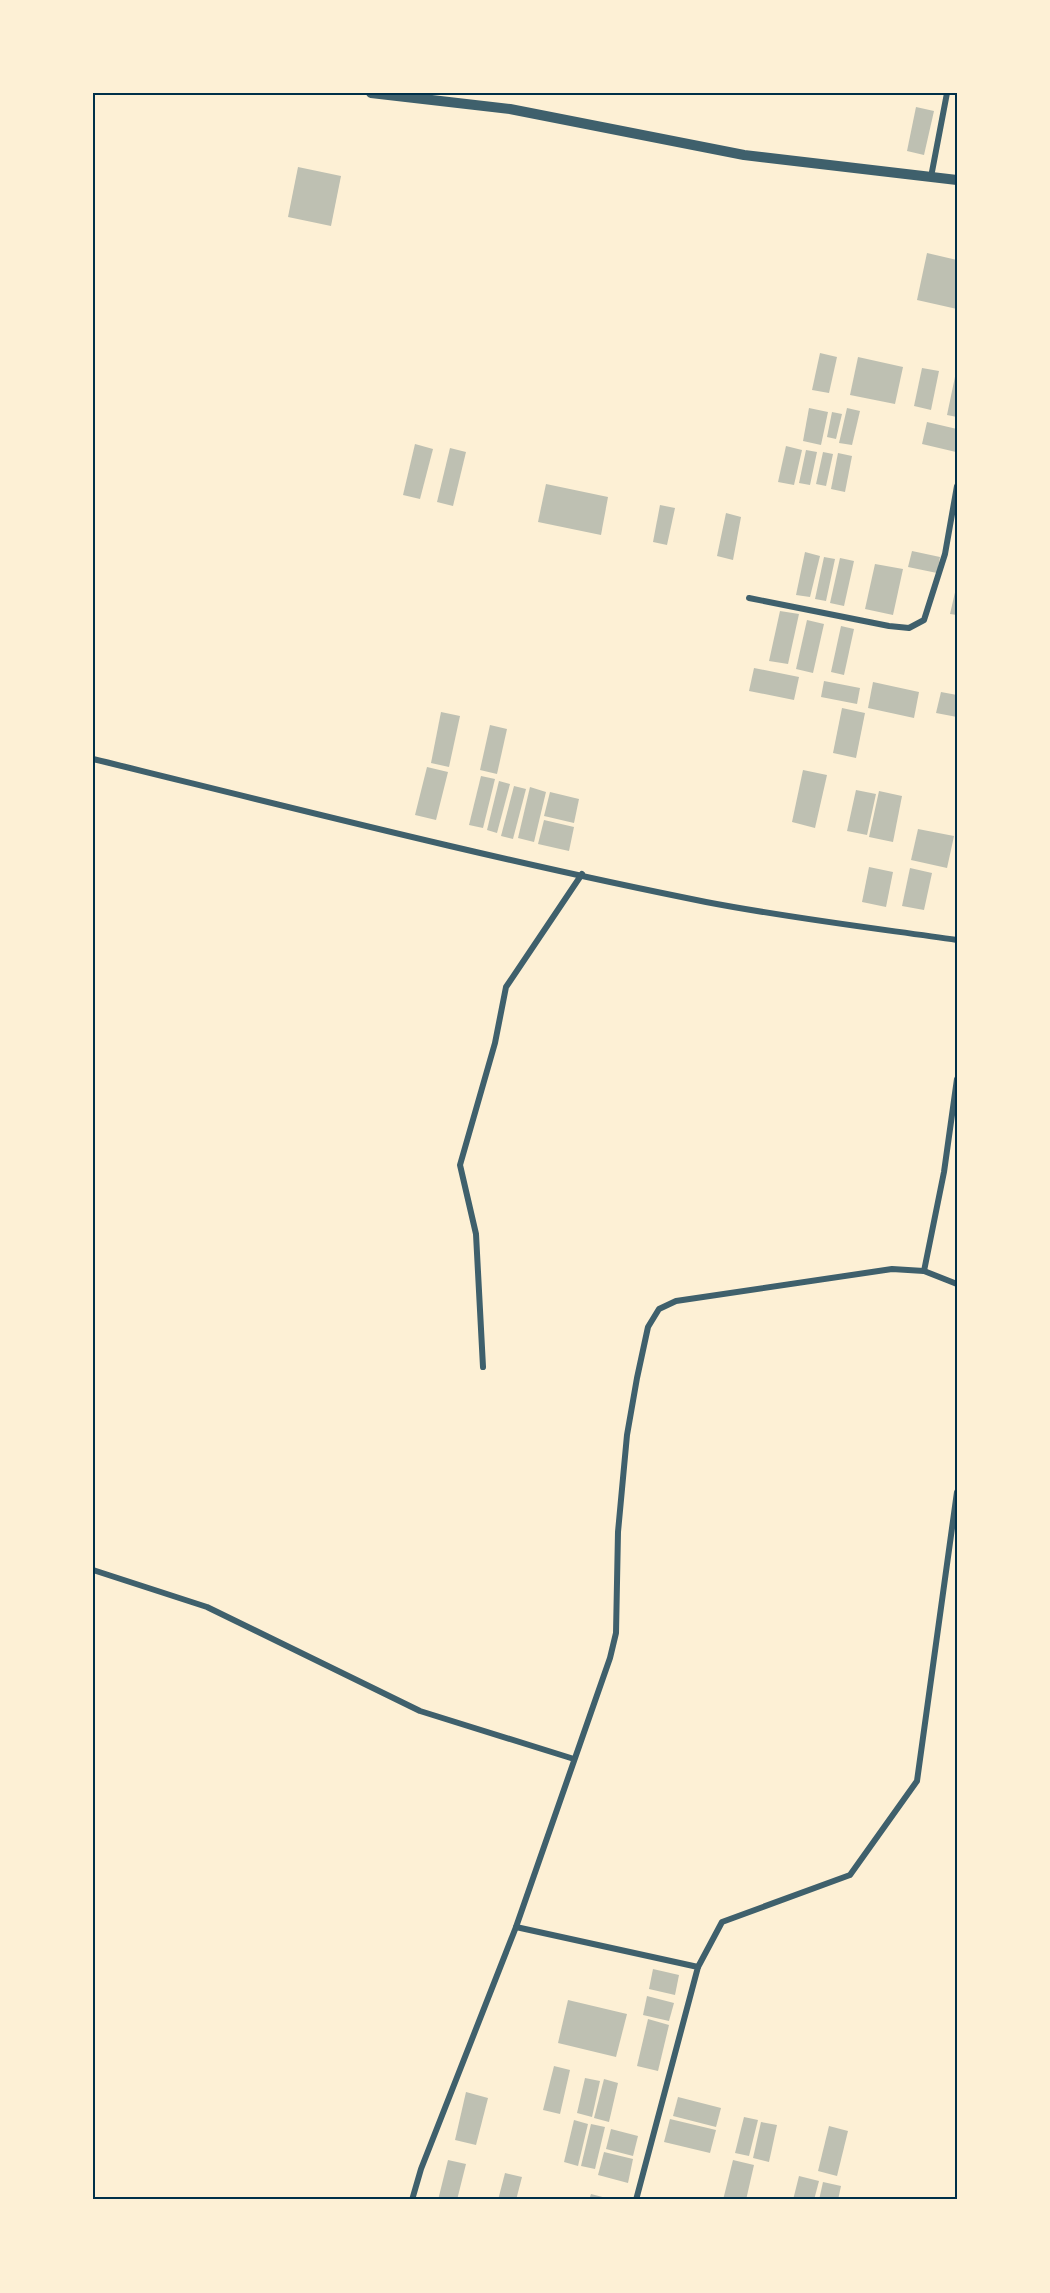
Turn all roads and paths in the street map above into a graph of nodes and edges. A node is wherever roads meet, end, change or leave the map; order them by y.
1 (371, 93) edge
2 (947, 93) edge
3 (931, 177) junction
4 (957, 180) edge
5 (957, 486) edge
6 (749, 598) dead end
7 (93, 759) edge
8 (582, 874) junction
9 (957, 940) edge
10 (957, 1079) edge
11 (924, 1270) junction
12 (957, 1284) edge
13 (483, 1367) dead end
14 (957, 1492) edge
15 (93, 1570) edge
16 (574, 1759) junction
17 (516, 1927) junction
18 (698, 1967) junction
19 (412, 2200) edge
20 (636, 2200) edge

1 - 3 street
2 - 3 street
3 - 4 street
5 - 6 street
7 - 8 street
8 - 9 street
8 - 13 street
10 - 11 street
11 - 12 street
11 - 16 street
14 - 18 street
15 - 16 street
16 - 17 street
17 - 18 street
17 - 19 street
18 - 20 street

